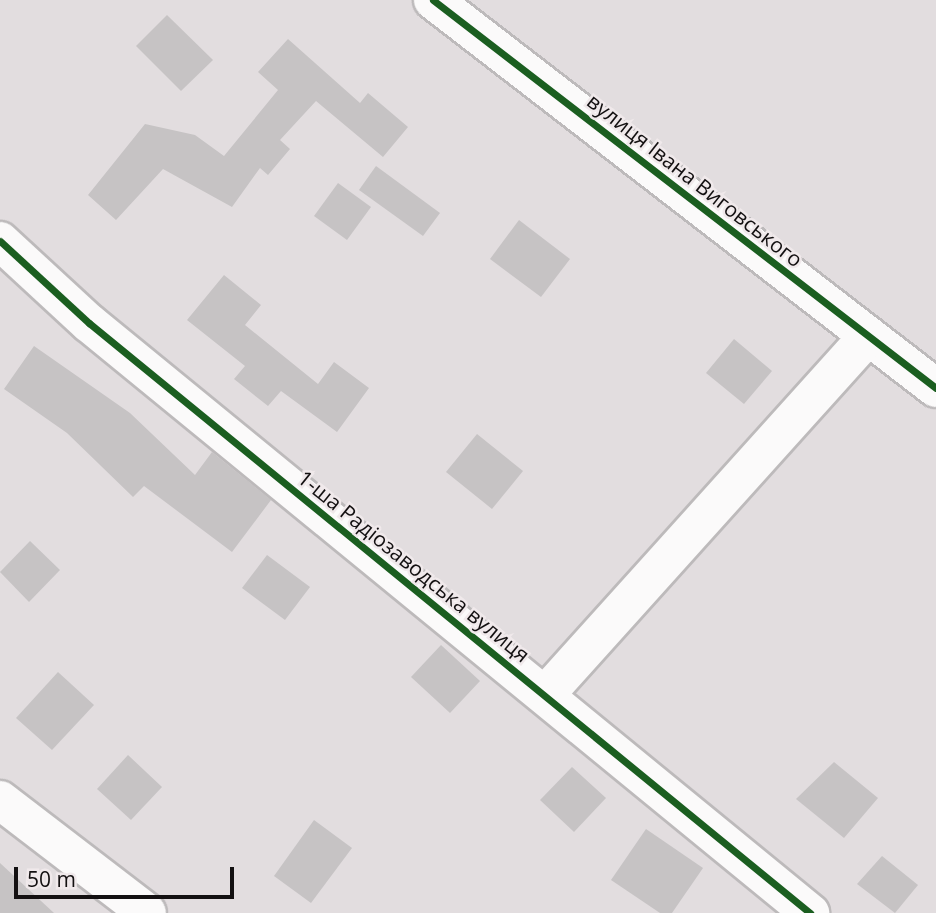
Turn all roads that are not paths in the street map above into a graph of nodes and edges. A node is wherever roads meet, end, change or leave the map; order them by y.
1 (433, 0) edge
2 (0, 241) edge
3 (868, 336) junction
4 (936, 388) edge
5 (545, 695) junction
6 (0, 800) edge
7 (147, 913) edge
8 (810, 913) edge

1 - 3 street, вулиця Івана Виговського
2 - 5 street, 1-ша Радіозаводська вулиця
3 - 4 street, вулиця Івана Виговського
3 - 5 street
5 - 8 street, 1-ша Радіозаводська вулиця
6 - 7 street

